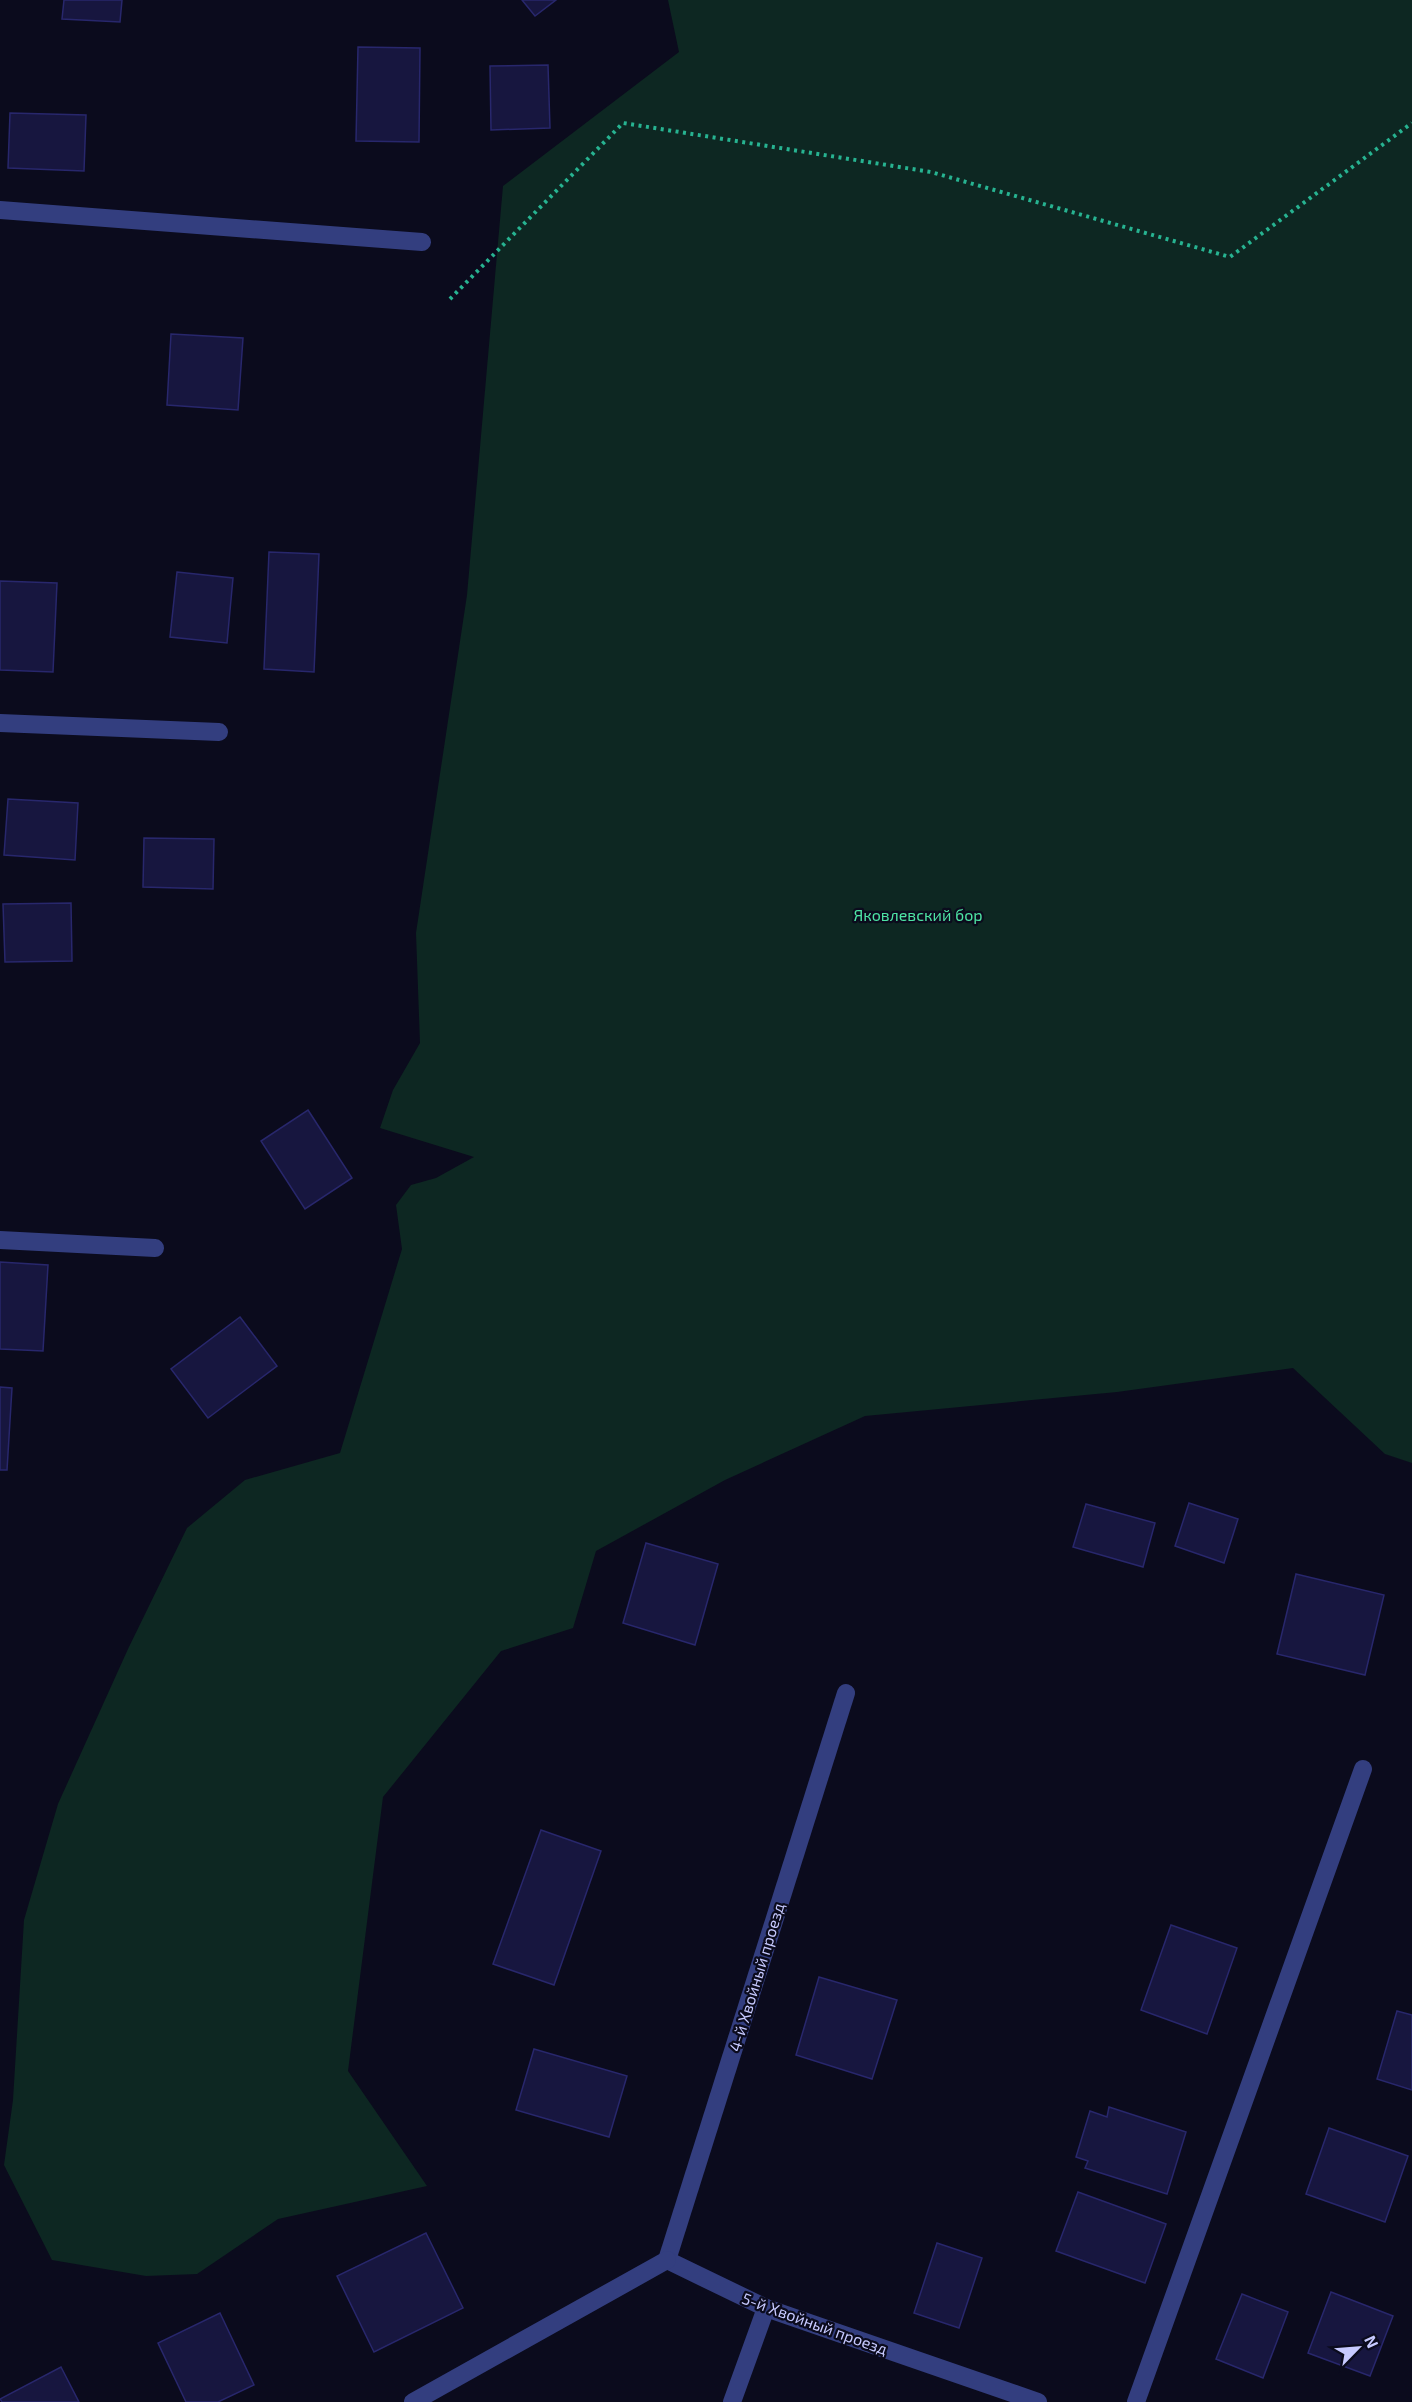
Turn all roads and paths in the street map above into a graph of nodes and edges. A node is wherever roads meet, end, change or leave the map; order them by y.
1 (1412, 123) edge
2 (0, 210) edge
3 (422, 242) dead end
4 (450, 299) dead end
5 (0, 723) edge
6 (219, 732) dead end
7 (0, 1240) edge
8 (155, 1248) dead end
9 (846, 1693) dead end
10 (1363, 1769) dead end
11 (667, 2260) junction
12 (766, 2308) junction
13 (413, 2402) edge
14 (732, 2402) edge
15 (1038, 2402) edge
16 (1136, 2402) edge

1 - 4 path
2 - 3 street
5 - 6 street
7 - 8 street
9 - 11 street, 4-й Хвойный проезд
10 - 16 street
11 - 12 street, 5-й Хвойный проезд
11 - 13 street
12 - 14 street
12 - 15 street, 5-й Хвойный проезд

